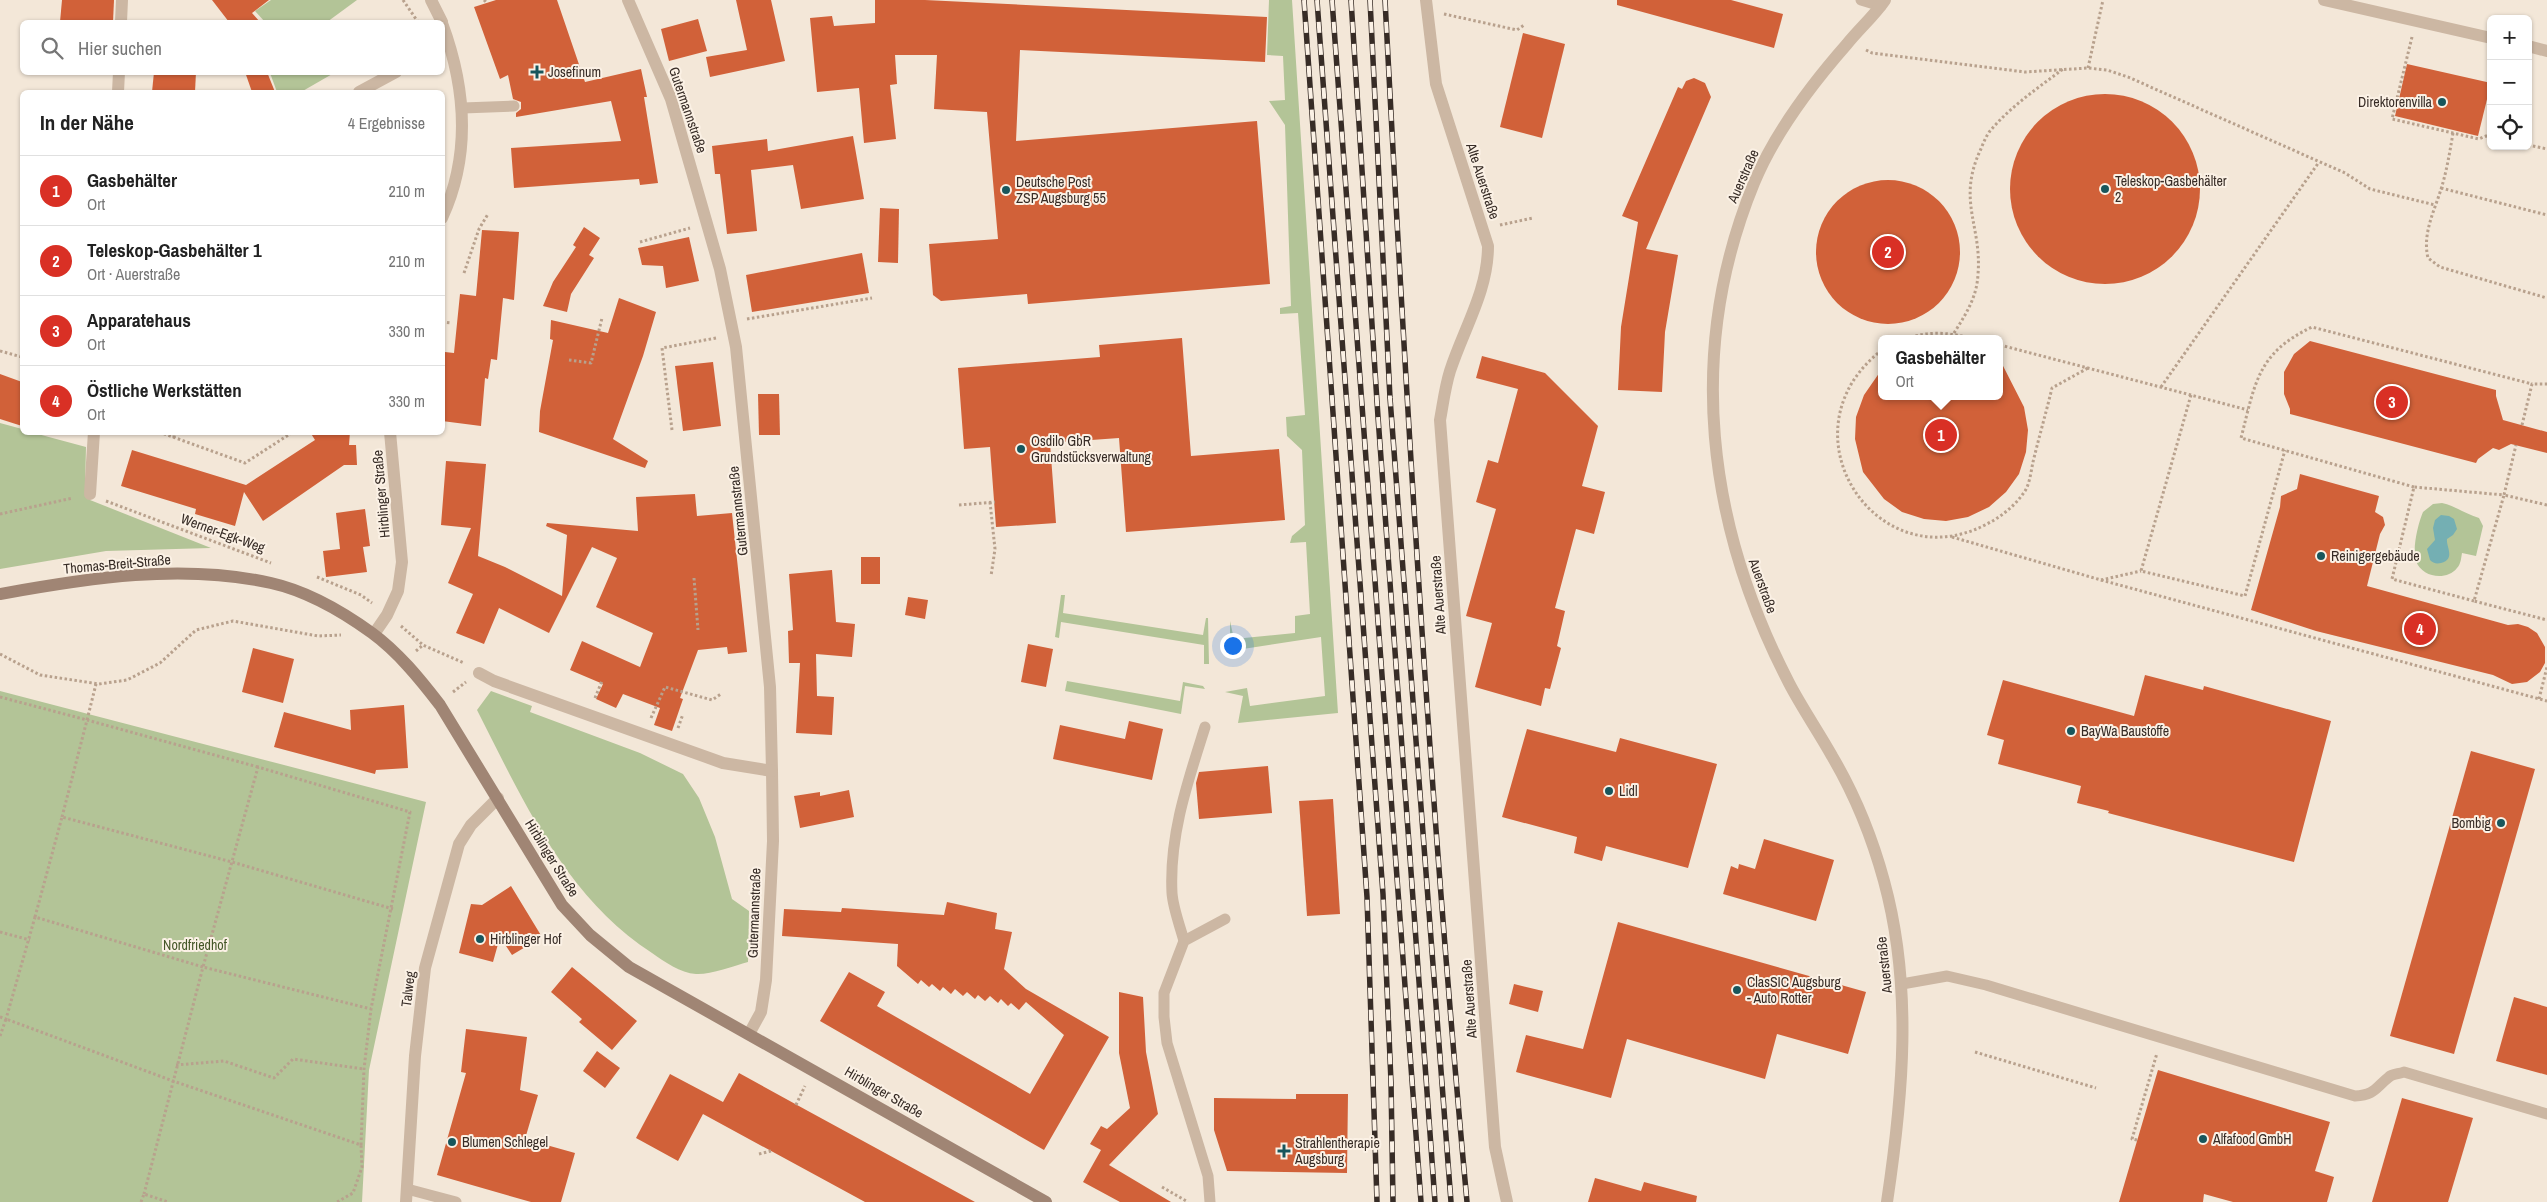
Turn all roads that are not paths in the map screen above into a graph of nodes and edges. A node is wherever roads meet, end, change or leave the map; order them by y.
1 (122, 0) edge
2 (431, 0) edge
3 (628, 0) edge
4 (1861, 0) edge
5 (2324, 0) edge
6 (1883, 3) edge
7 (1426, 5) edge
8 (121, 20) edge
9 (441, 20) edge
10 (2487, 37) edge
11 (446, 46) edge
12 (2532, 47) edge
13 (2547, 51) edge
14 (119, 75) edge
15 (390, 75) edge
16 (118, 90) edge
17 (363, 90) edge
18 (514, 106) dead end
19 (463, 108) junction
20 (445, 211) edge
21 (94, 435) edge
22 (390, 435) edge
23 (90, 494) road end
24 (0, 594) edge
25 (374, 634) junction
26 (479, 673) road end
27 (1205, 727) dead end
28 (772, 771) junction
29 (498, 798) junction
30 (1225, 919) dead end
31 (1184, 941) junction
32 (1902, 984) junction
33 (749, 1034) junction
34 (2547, 1114) edge
35 (407, 1196) edge
36 (456, 1202) edge
37 (1046, 1202) edge
38 (1210, 1202) edge
39 (1507, 1202) edge
40 (1887, 1202) edge

1 - 8 street
2 - 9 street
3 - 28 street, Gutermannstraße
4 - 6 lane
5 - 10 street
6 - 32 street, Auerstraße
7 - 39 street, Alte Auerstraße
11 - 19 street
12 - 13 street
14 - 16 street
15 - 17 street
18 - 19 lane
19 - 20 street
21 - 23 street
22 - 25 street, Hirblinger Straße
24 - 25 main road, Thomas-Breit-Straße
25 - 29 main road, Hirblinger Straße
26 - 28 street
27 - 31 lane
28 - 33 street, Gutermannstraße
29 - 33 main road, Hirblinger Straße
29 - 35 street, Talweg
30 - 31 lane
31 - 38 lane
32 - 34 lane
32 - 40 street, Auerstraße
33 - 37 main road, Hirblinger Straße
35 - 36 lane

